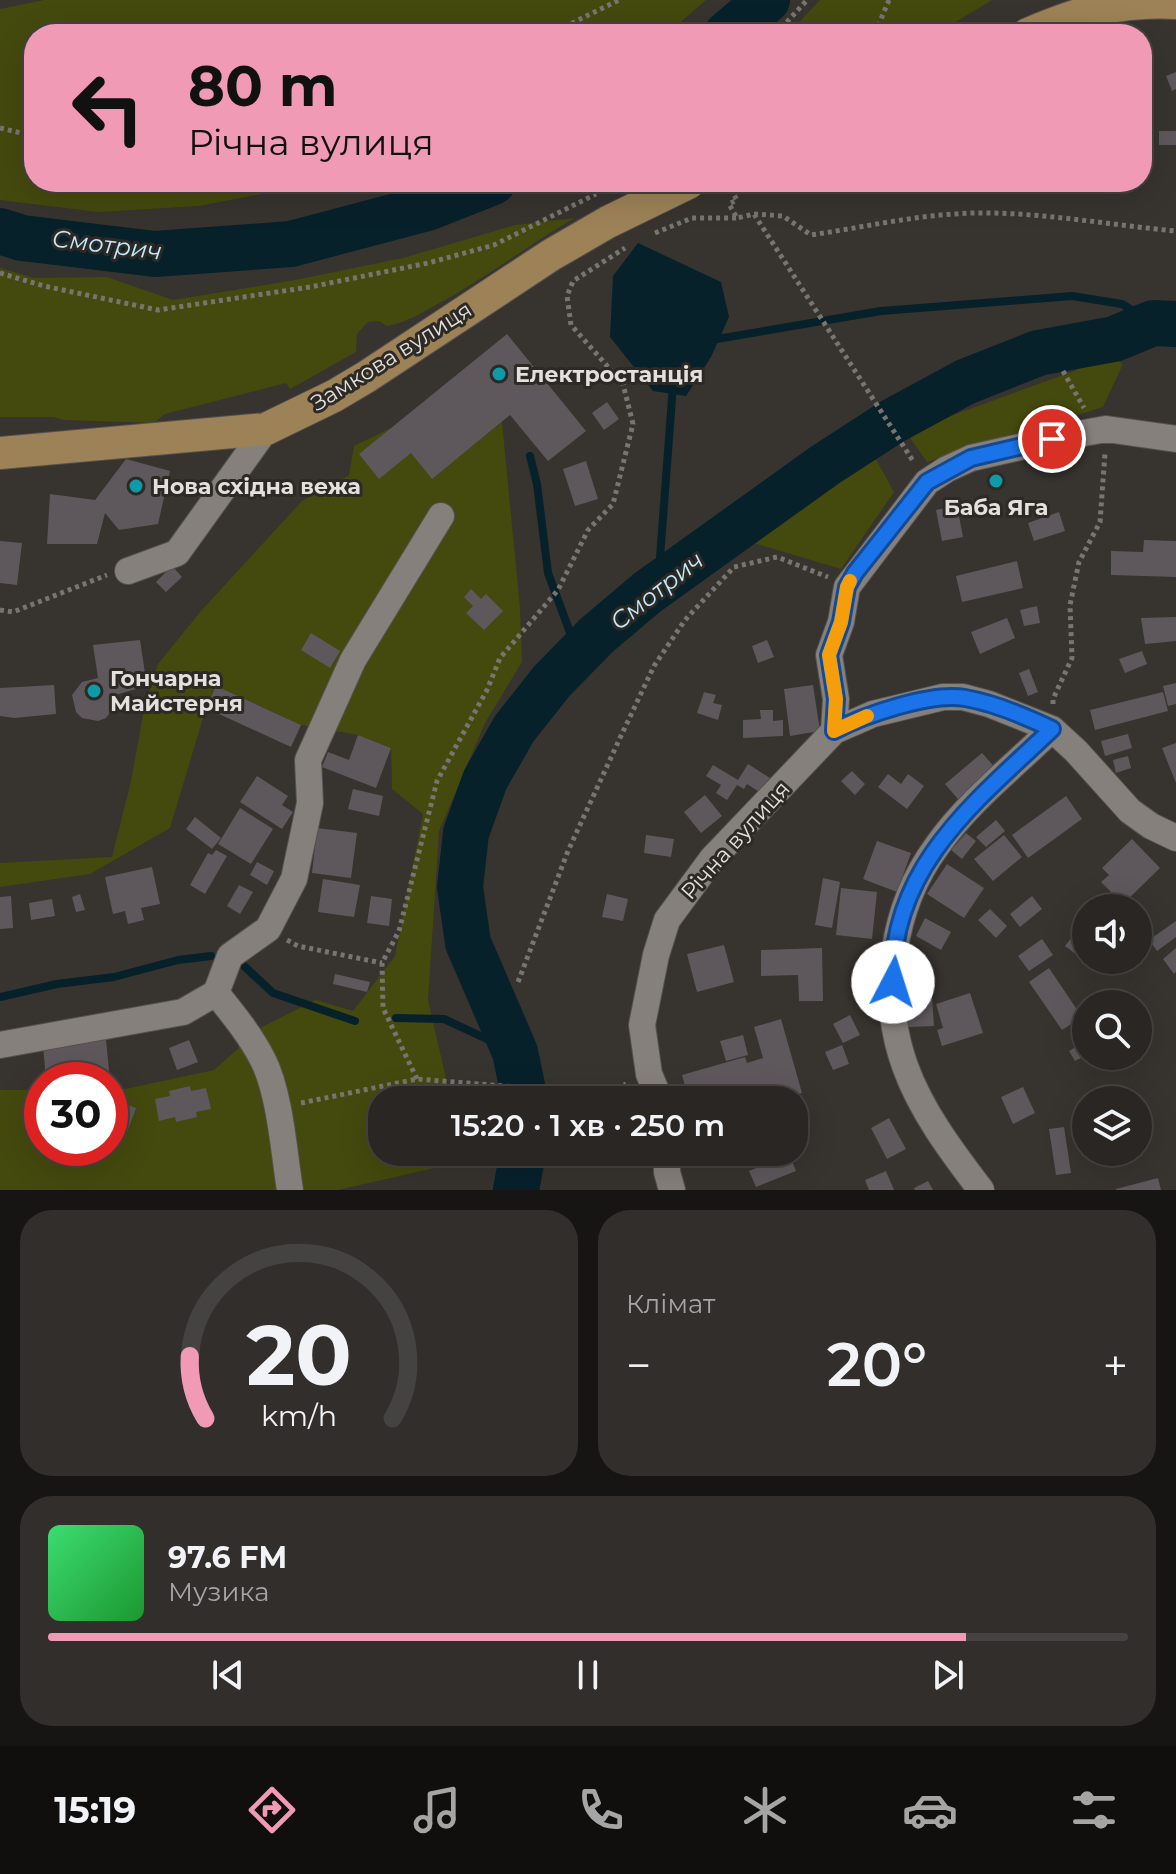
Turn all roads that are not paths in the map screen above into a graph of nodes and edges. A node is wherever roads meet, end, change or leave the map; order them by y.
1 (1176, 3) edge
2 (1050, 24) edge
3 (670, 192) edge
4 (266, 429) junction
5 (1176, 439) edge
6 (0, 453) edge
7 (441, 516) dead end
8 (128, 571) road end
9 (1052, 729) junction
10 (834, 731) junction
11 (1176, 838) edge
12 (216, 993) junction
13 (0, 1045) edge
14 (654, 1086) edge
15 (667, 1166) edge
16 (290, 1190) edge
17 (672, 1190) edge
18 (981, 1190) edge

1 - 2 main road
3 - 4 main road, Замкова вулиця, bridge
4 - 6 main road, Замкова вулиця
4 - 8 street
5 - 10 street
7 - 12 street
9 - 10 street, Річна вулиця
9 - 11 street
9 - 18 street
10 - 14 street, Річна вулиця
12 - 13 street
12 - 16 street
15 - 17 street

